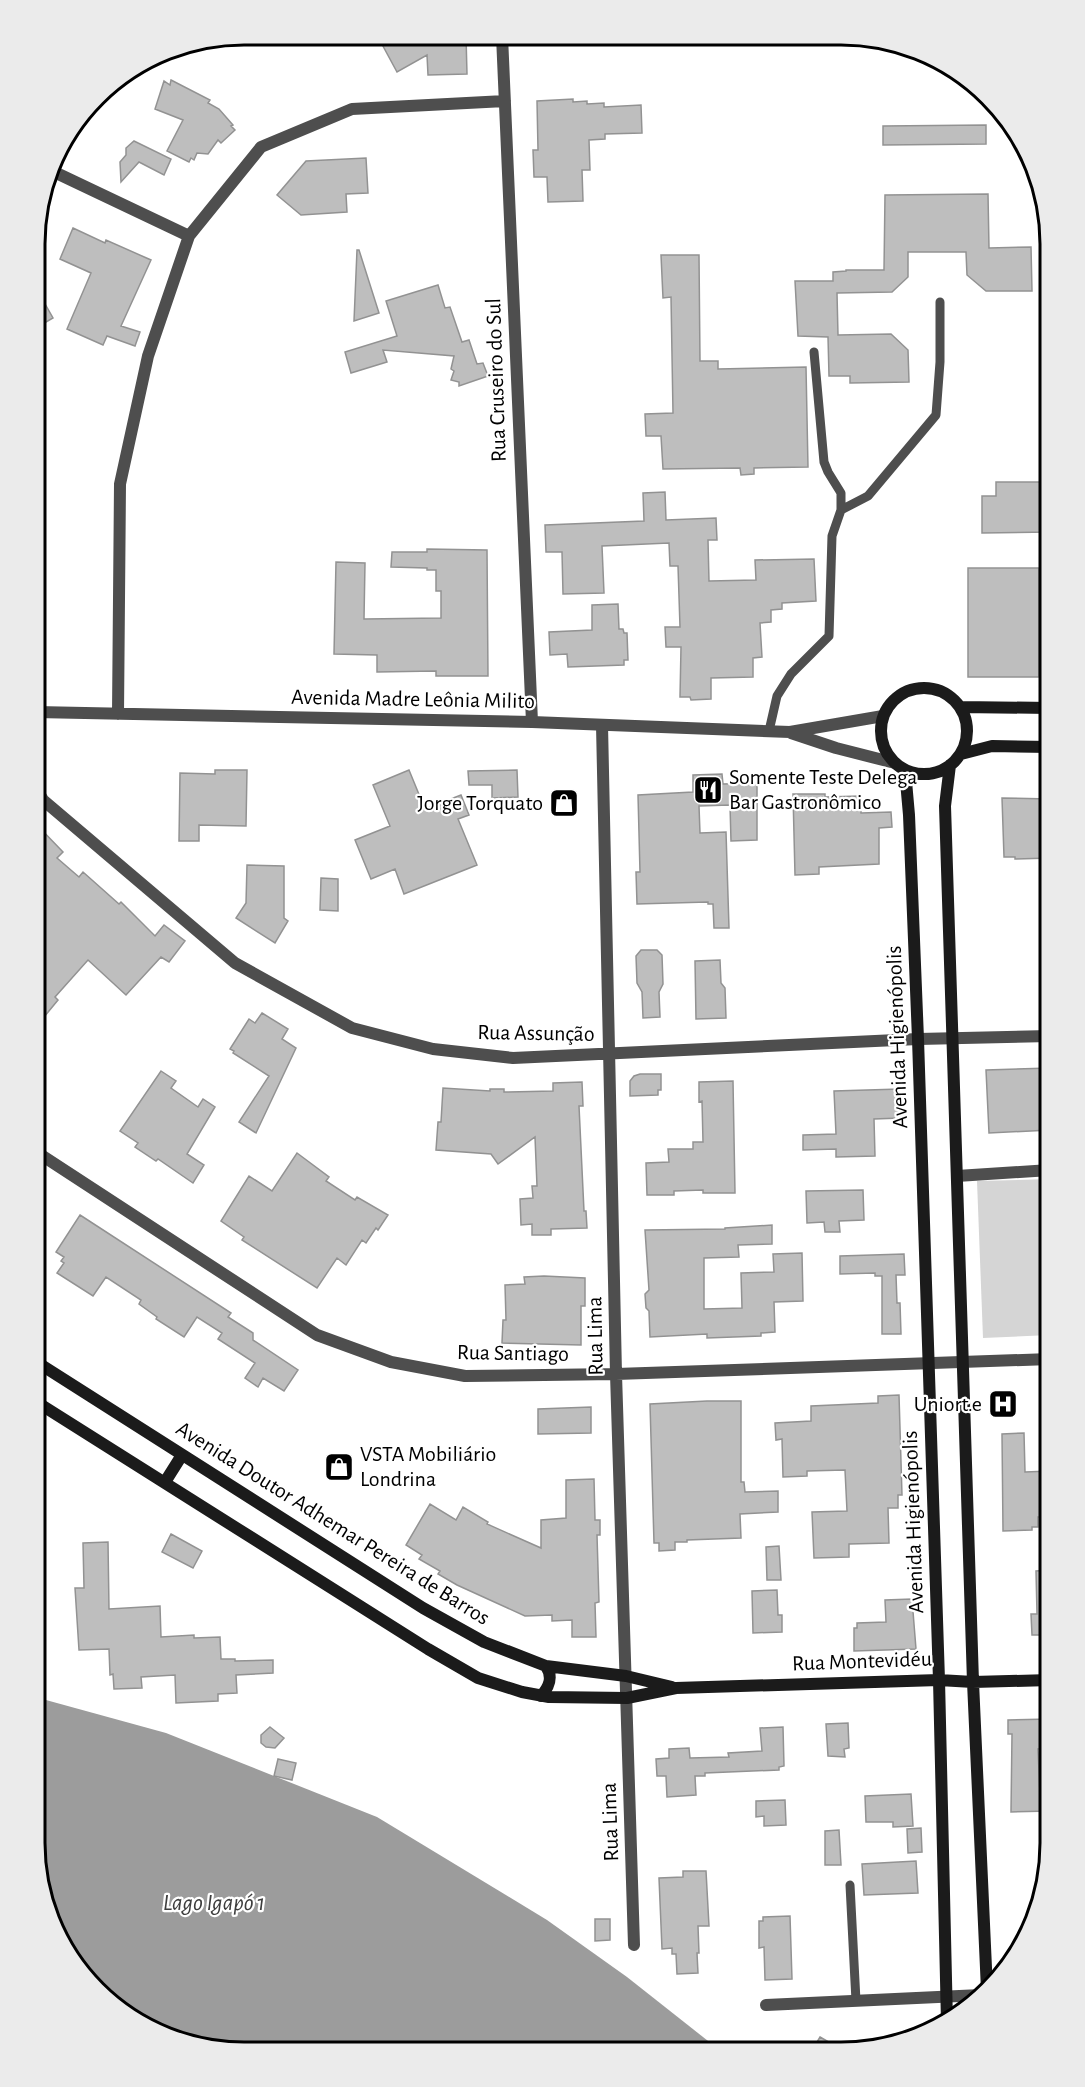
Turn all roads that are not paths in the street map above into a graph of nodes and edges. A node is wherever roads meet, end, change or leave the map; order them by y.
1 (502, 45) edge
2 (505, 101) junction
3 (58, 174) edge
4 (189, 236) junction
5 (940, 302) dead end
6 (814, 352) dead end
7 (842, 510) junction
8 (960, 707) junction
9 (1040, 708) edge
10 (45, 712) edge
11 (118, 714) junction
12 (883, 716) junction
13 (532, 722) junction
14 (602, 725) junction
15 (769, 731) junction
16 (790, 732) junction
17 (1040, 747) edge
18 (961, 754) junction
19 (950, 765) junction
20 (900, 766) junction
21 (45, 801) edge
22 (1040, 1036) edge
23 (918, 1039) junction
24 (952, 1039) junction
25 (610, 1055) junction
26 (45, 1157) edge
27 (1040, 1171) edge
28 (957, 1176) junction
29 (1040, 1359) edge
30 (962, 1362) junction
31 (928, 1363) junction
32 (45, 1367) edge
33 (616, 1374) junction
34 (45, 1407) edge
35 (182, 1455) junction
36 (165, 1482) junction
37 (546, 1665) junction
38 (626, 1676) junction
39 (939, 1680) junction
40 (1040, 1680) edge
41 (973, 1682) junction
42 (676, 1688) junction
43 (541, 1696) junction
44 (627, 1698) junction
45 (850, 1885) dead end
46 (634, 1945) dead end
47 (986, 1979) edge
48 (969, 1995) edge
49 (946, 1996) junction
50 (855, 2001) junction
51 (766, 2005) dead end
52 (947, 2011) edge

1 - 2 street, Rua Cruseiro do Sul
2 - 4 street
2 - 13 street, Rua Cruseiro do Sul
3 - 4 street
4 - 11 street
5 - 7 lane
6 - 7 lane
7 - 15 lane
8 - 9 main road
8 - 12 main road
8 - 18 main road
10 - 11 street, Avenida Madre Leônia Milito
11 - 13 street, Avenida Madre Leônia Milito
12 - 16 street, Avenida Madre Leônia Milito
12 - 20 main road
13 - 14 street, Avenida Madre Leônia Milito
14 - 15 street, Avenida Madre Leônia Milito
14 - 25 street, Rua Lima
15 - 16 street, Avenida Madre Leônia Milito
16 - 20 street, Avenida Madre Leônia Milito
17 - 18 main road
18 - 19 main road
19 - 20 main road
19 - 24 main road
20 - 23 main road, Avenida Higienópolis
21 - 25 street, Rua Assunção
22 - 24 street, Rua Assunção
23 - 24 street, Rua Assunção
23 - 25 street, Rua Assunção
23 - 31 main road, Avenida Higienópolis
24 - 28 main road
25 - 33 street, Rua Lima
26 - 33 street, Rua Santiago
27 - 28 street
28 - 30 main road
29 - 30 street, Rua Santiago
30 - 31 street, Rua Santiago
30 - 41 main road
31 - 33 street, Rua Santiago
31 - 39 main road, Avenida Higienópolis
32 - 35 main road, Avenida Doutor Adhemar Pereira de Barros
33 - 38 street, Rua Lima
34 - 36 main road
35 - 36 main road
35 - 37 main road, Avenida Doutor Adhemar Pereira de Barros
36 - 43 main road
37 - 38 main road, Avenida Doutor Adhemar Pereira de Barros
37 - 43 main road
38 - 42 main road, Rua Montevidéu
38 - 44 street, Rua Lima
39 - 41 main road, Rua Montevidéu
39 - 42 main road, Rua Montevidéu
39 - 49 main road, Avenida Higienópolis
40 - 41 main road, Rua Montevidéu
41 - 47 main road
42 - 44 main road, Rua Montevidéu
43 - 44 main road
44 - 46 street, Rua Lima
45 - 50 lane
48 - 49 street
49 - 50 street
49 - 52 main road, Avenida Higienópolis
50 - 51 street

